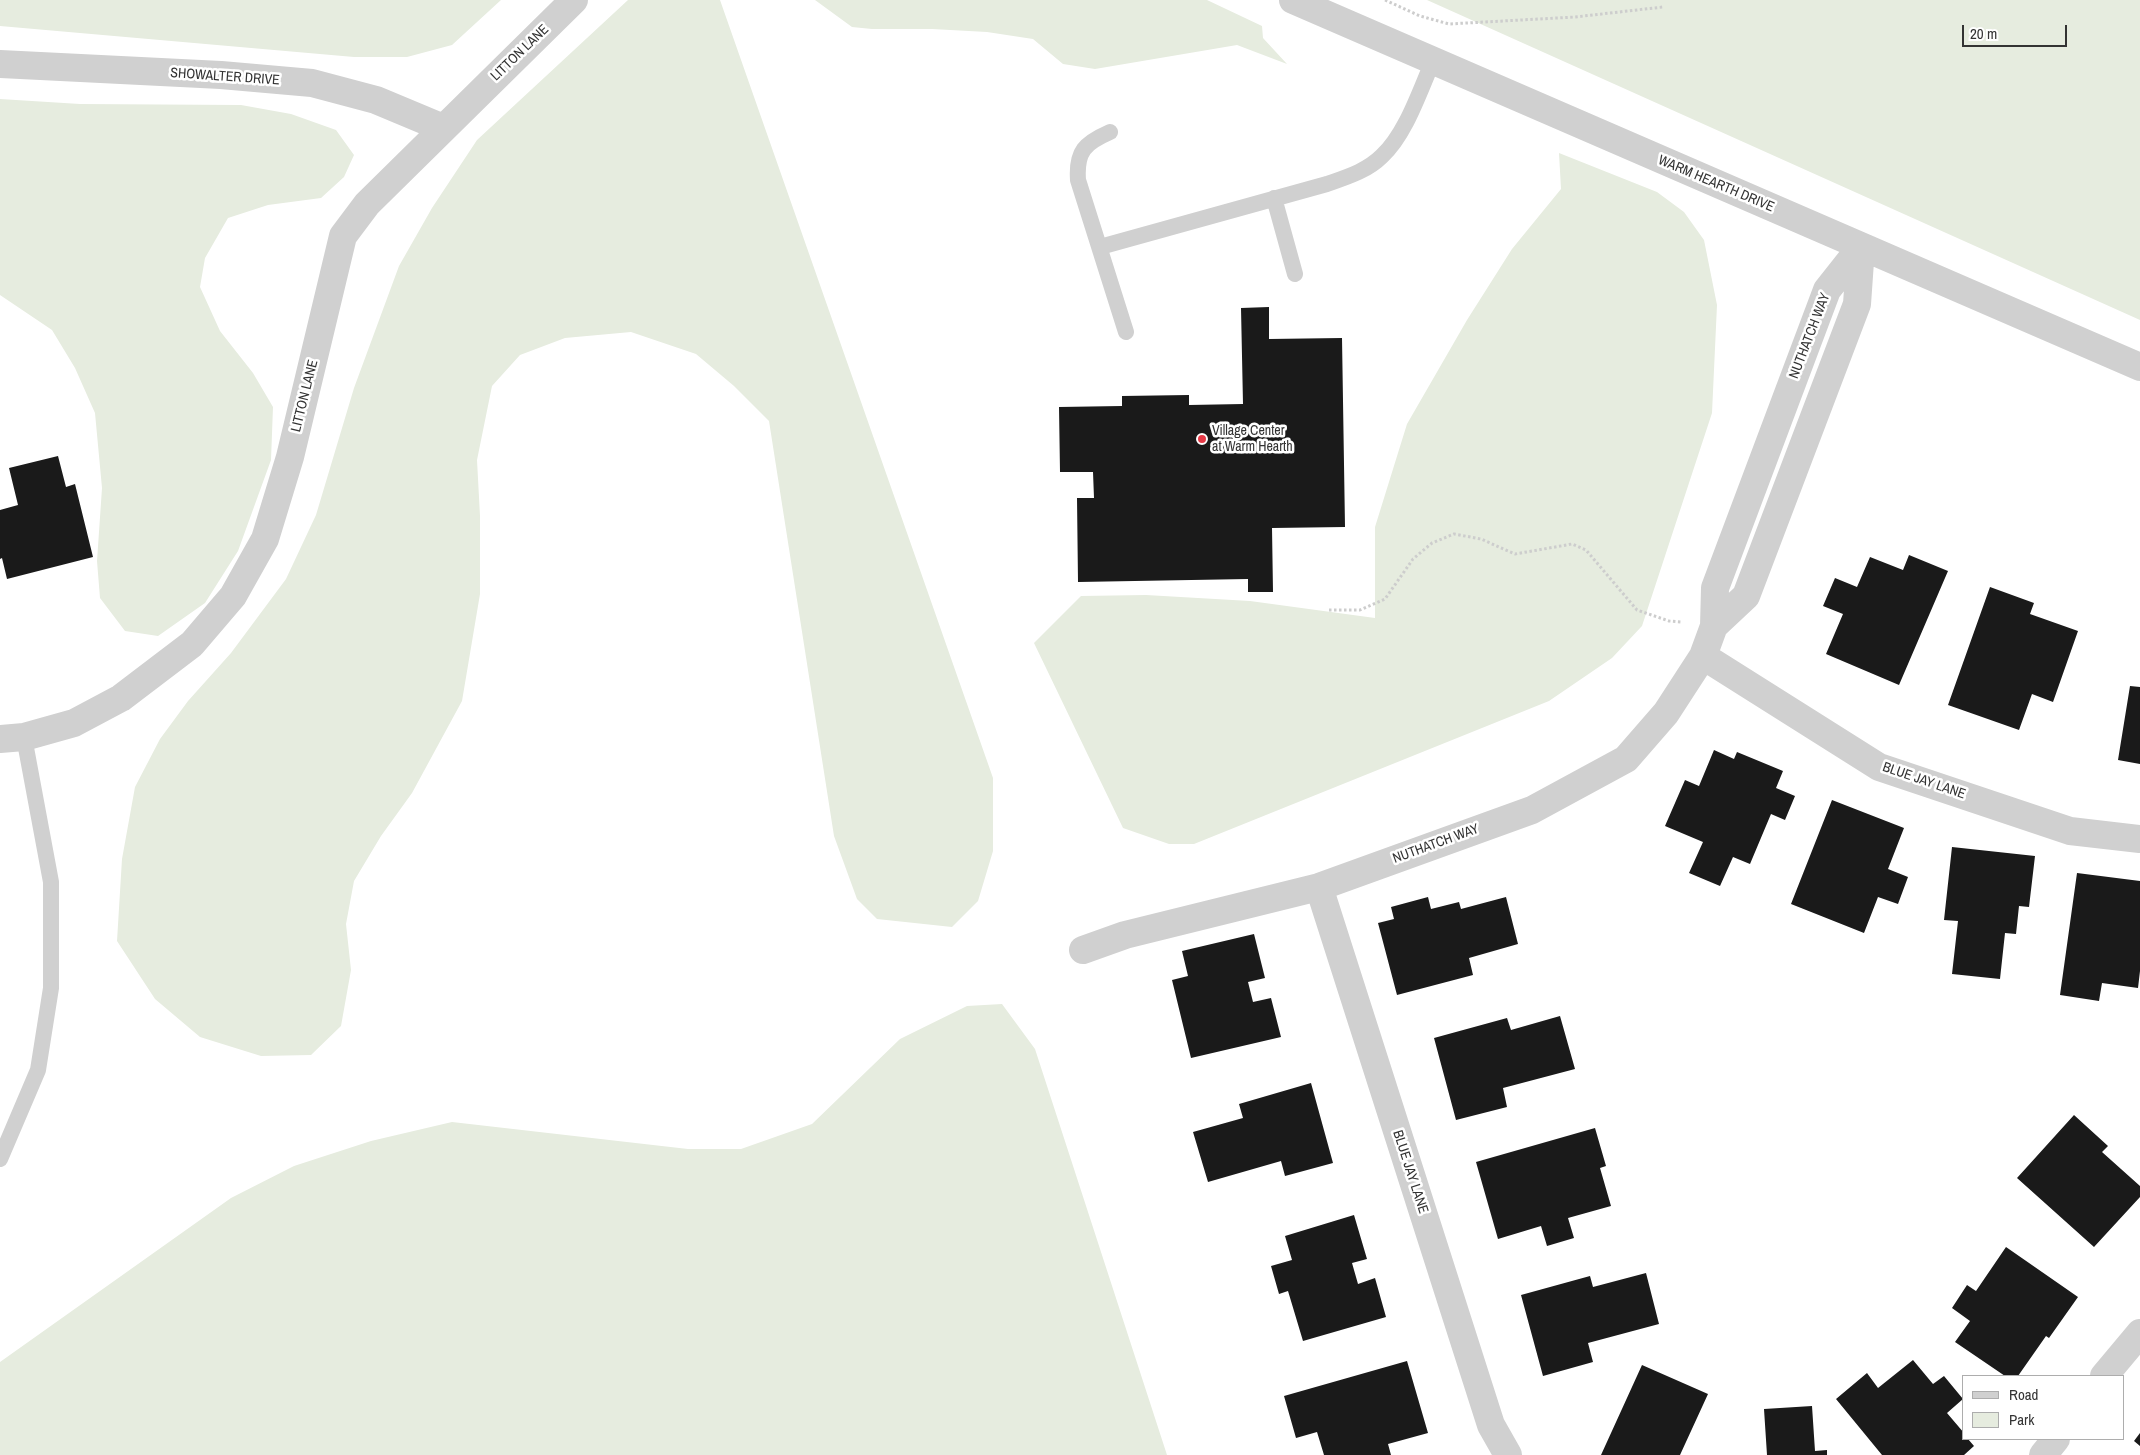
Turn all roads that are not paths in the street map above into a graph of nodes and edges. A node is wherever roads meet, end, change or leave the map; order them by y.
1 (574, 0) edge
2 (1293, 0) edge
3 (1433, 61) junction
4 (0, 64) edge
5 (443, 128) junction
6 (1110, 132) dead end
7 (1274, 198) junction
8 (1100, 247) junction
9 (1861, 247) junction
10 (1295, 274) dead end
11 (1126, 332) dead end
12 (2140, 367) edge
13 (1704, 656) junction
14 (12, 738) edge
15 (2140, 839) edge
16 (1319, 887) junction
17 (1083, 950) dead end
18 (0, 1159) edge
19 (2140, 1333) edge
20 (2105, 1375) edge
21 (2055, 1440) edge
22 (1508, 1455) edge
23 (2043, 1455) edge

1 - 5 street, LITTON LANE
2 - 3 street, WARM HEARTH DRIVE
3 - 7 lane
3 - 9 street, WARM HEARTH DRIVE
4 - 5 street, SHOWALTER DRIVE
5 - 14 street, LITTON LANE
6 - 8 lane
7 - 8 lane
7 - 10 lane
8 - 11 lane
9 - 12 street, WARM HEARTH DRIVE
9 - 13 street, NUTHATCH WAY
13 - 15 street, BLUE JAY LANE
13 - 16 street, NUTHATCH WAY
14 - 18 lane
16 - 17 street, NUTHATCH WAY
16 - 22 street, BLUE JAY LANE
19 - 20 street
21 - 23 street

